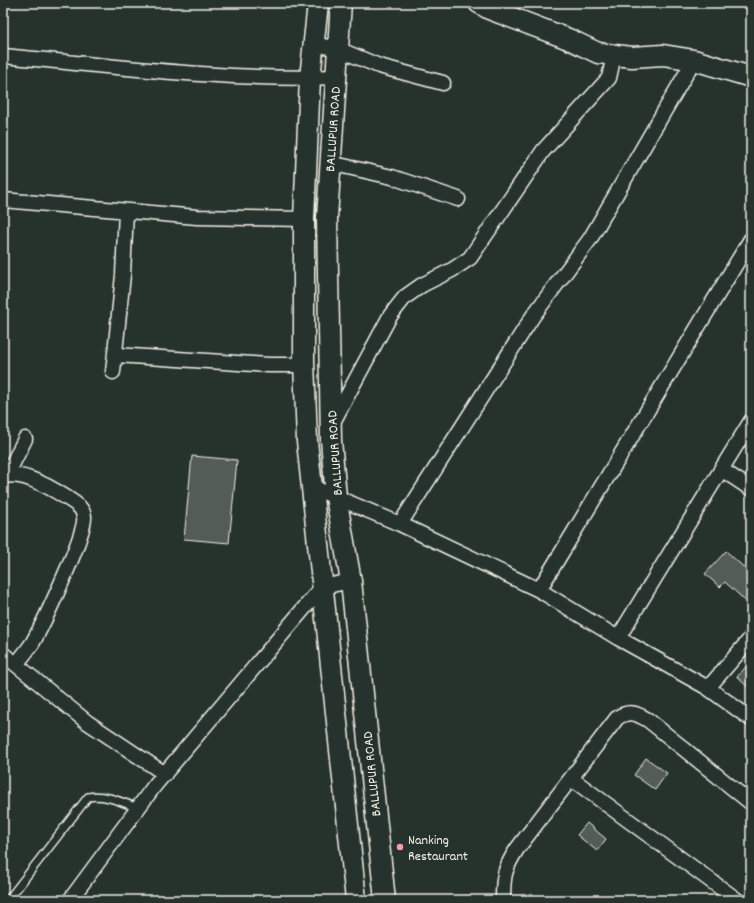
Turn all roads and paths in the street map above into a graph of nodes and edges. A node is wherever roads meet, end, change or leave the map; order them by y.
1 (318, 3) edge
2 (341, 3) edge
3 (479, 3) edge
4 (314, 44) junction
5 (338, 49) junction
6 (614, 55) junction
7 (3, 56) edge
8 (694, 60) junction
9 (751, 77) edge
10 (310, 78) junction
11 (336, 78) junction
12 (443, 83) dead end
13 (330, 163) junction
14 (458, 199) dead end
15 (3, 200) edge
16 (126, 211) junction
17 (304, 219) junction
18 (751, 239) edge
19 (116, 355) junction
20 (304, 362) junction
21 (114, 372) dead end
22 (751, 421) edge
23 (330, 426) junction
24 (25, 439) dead end
25 (721, 469) junction
26 (5, 476) edge
27 (312, 487) junction
28 (751, 489) edge
29 (336, 497) junction
30 (400, 524) junction
31 (351, 581) junction
32 (322, 587) junction
33 (539, 590) junction
34 (618, 638) junction
35 (751, 638) edge
36 (3, 654) edge
37 (16, 664) junction
38 (708, 688) junction
39 (751, 719) edge
40 (165, 774) junction
41 (572, 779) junction
42 (751, 802) edge
43 (138, 808) junction
44 (8, 900) edge
45 (70, 900) edge
46 (356, 900) edge
47 (385, 900) edge
48 (503, 900) edge
49 (737, 900) edge

1 - 4 main road, BALLUPUR ROAD
2 - 5 main road, BALLUPUR ROAD
3 - 6 main road
4 - 5 street
4 - 10 main road, BALLUPUR ROAD
5 - 11 main road, BALLUPUR ROAD
5 - 12 street
6 - 8 main road
6 - 23 street
7 - 10 street
8 - 9 main road
8 - 30 street
10 - 11 street
10 - 17 main road, BALLUPUR ROAD
11 - 13 main road, BALLUPUR ROAD
13 - 14 street
13 - 23 main road, BALLUPUR ROAD
15 - 16 street
16 - 17 street
16 - 19 street
17 - 20 main road, BALLUPUR ROAD
18 - 33 street
19 - 20 street
19 - 21 street
20 - 27 main road, BALLUPUR ROAD
22 - 25 street
23 - 29 main road, BALLUPUR ROAD
24 - 26 street
25 - 28 street
25 - 34 street
26 - 37 street
27 - 29 street
27 - 32 main road, BALLUPUR ROAD
29 - 30 street
29 - 31 main road, BALLUPUR ROAD
30 - 33 street
31 - 32 street
31 - 47 main road, BALLUPUR ROAD
32 - 40 street
32 - 46 main road, BALLUPUR ROAD
33 - 34 street
34 - 38 street
35 - 38 street
36 - 37 street
37 - 40 street
38 - 39 street
40 - 43 street
41 - 42 street
41 - 48 street
41 - 49 street
43 - 44 lane
43 - 45 street

